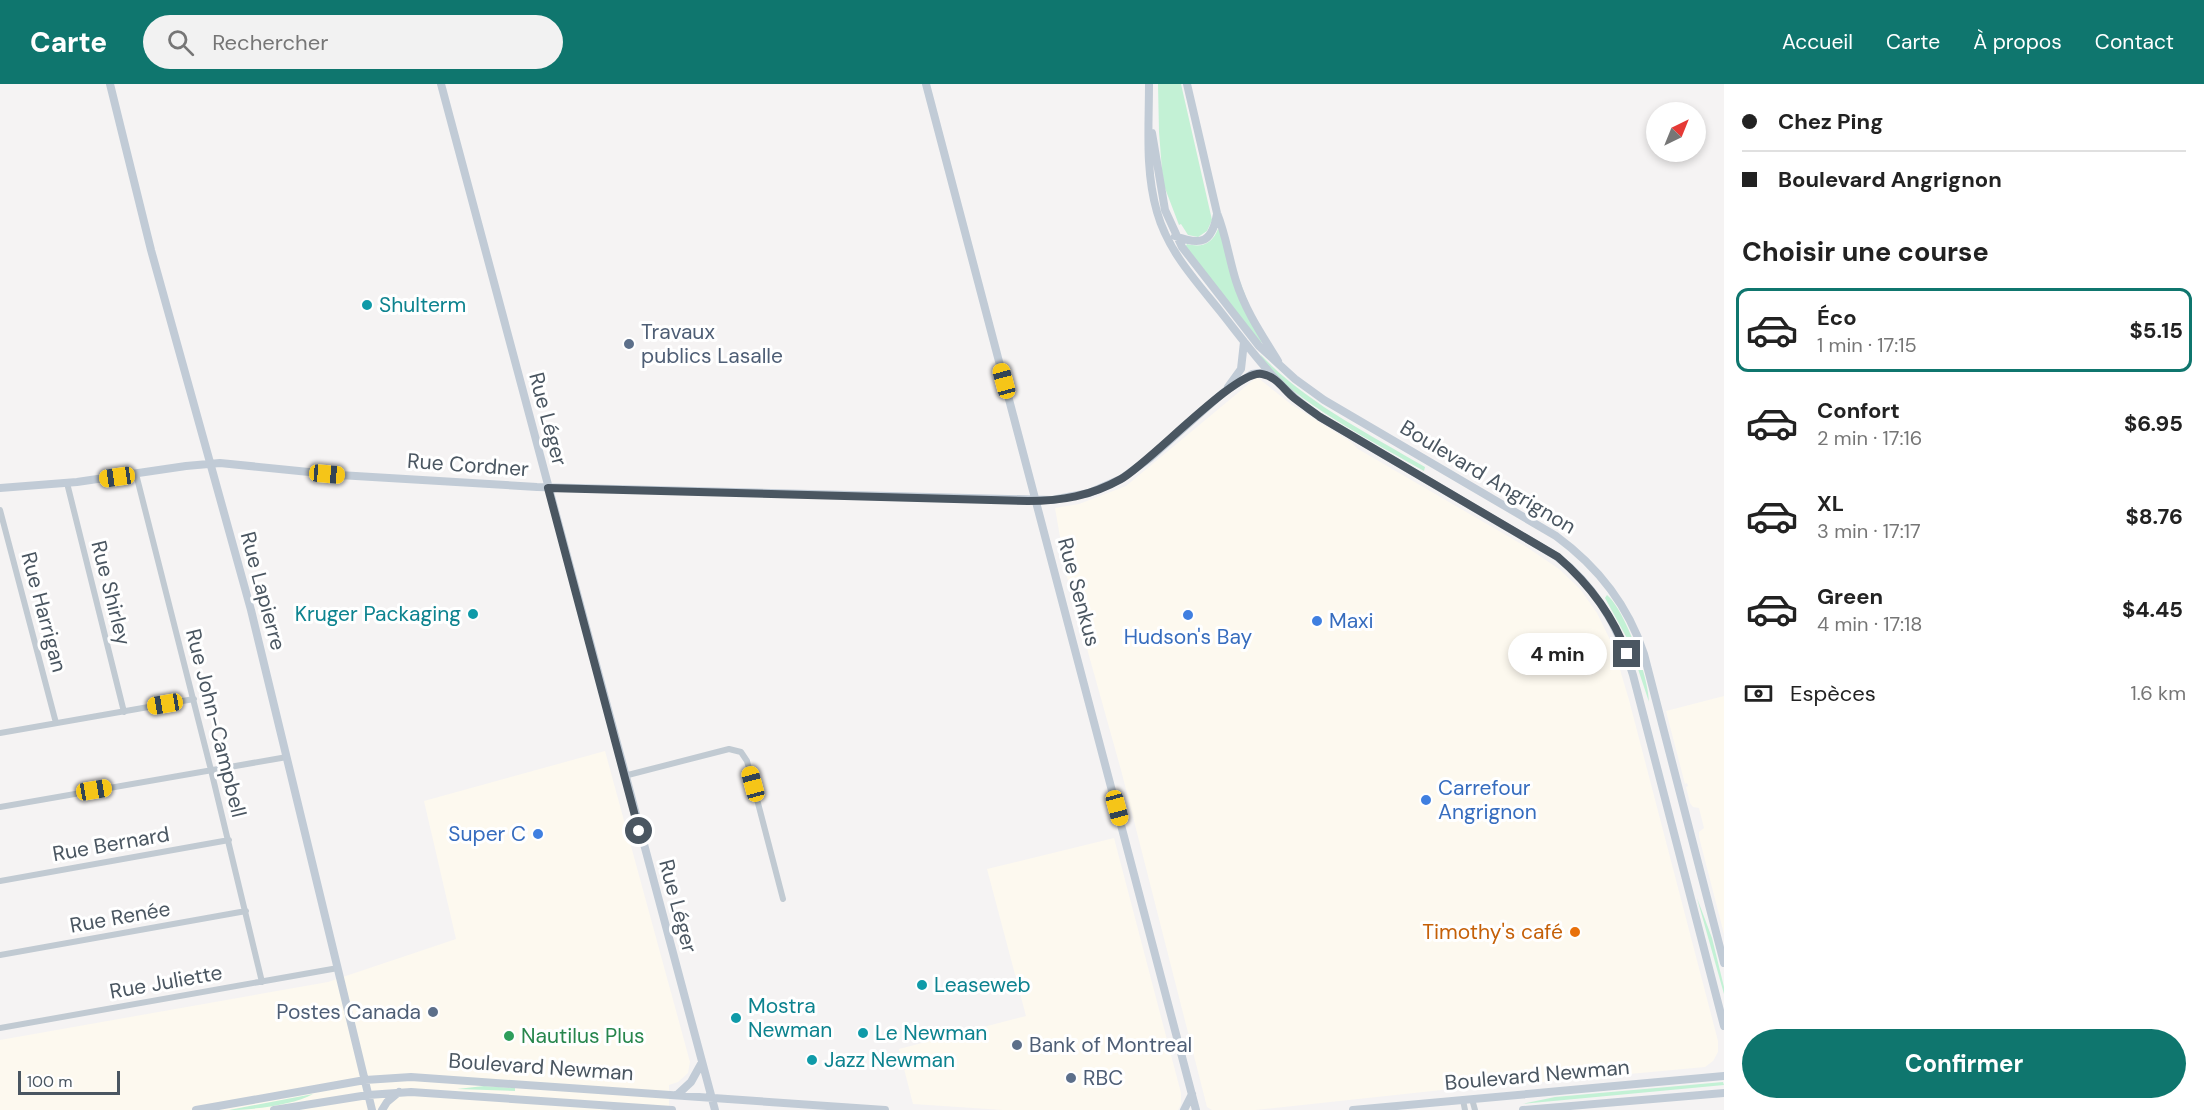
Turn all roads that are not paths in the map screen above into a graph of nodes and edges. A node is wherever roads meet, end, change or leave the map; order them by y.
1 (110, 84) edge
2 (441, 84) edge
3 (926, 84) edge
4 (1149, 84) edge
5 (1187, 84) edge
6 (1149, 121) junction
7 (1217, 213) junction
8 (1175, 236) junction
9 (1244, 342) junction
10 (1283, 369) junction
11 (1271, 376) junction
12 (1224, 392) junction
13 (210, 463) junction
14 (136, 474) junction
15 (67, 483) junction
16 (0, 488) edge
17 (548, 488) junction
18 (1036, 501) junction
19 (0, 510) edge
20 (194, 699) junction
21 (124, 712) junction
22 (56, 723) junction
23 (0, 733) edge
24 (286, 757) junction
25 (211, 770) junction
26 (624, 776) junction
27 (0, 807) edge
28 (229, 840) junction
29 (0, 881) edge
30 (783, 899) dead end
31 (246, 911) junction
32 (0, 955) edge
33 (1724, 963) edge
34 (338, 968) junction
35 (262, 982) junction
36 (1724, 1026) edge
37 (0, 1028) edge
38 (701, 1064) junction
39 (1724, 1076) edge
40 (365, 1080) junction
41 (399, 1092) junction
42 (1724, 1093) edge
43 (1192, 1094) junction
44 (368, 1095) junction
45 (677, 1095) junction
46 (711, 1097) junction
47 (1467, 1099) junction
48 (196, 1110) edge
49 (274, 1110) edge
50 (372, 1110) edge
51 (382, 1110) edge
52 (672, 1110) edge
53 (715, 1110) edge
54 (885, 1110) edge
55 (1184, 1110) edge
56 (1196, 1110) edge
57 (1353, 1110) edge
58 (1465, 1110) edge
59 (1475, 1110) edge
60 (1523, 1110) edge

1 - 13 street, Rue Lapierre
2 - 17 street, Rue Léger
3 - 18 street, Rue Senkus
4 - 6 street, Boulevard Angrignon
5 - 7 street
6 - 8 street, Boulevard Angrignon
6 - 9 street, Boulevard Angrignon
7 - 8 street
7 - 10 street
8 - 10 street, Boulevard Angrignon
9 - 11 street, Boulevard Angrignon
9 - 12 street
10 - 33 street, Boulevard Angrignon
11 - 12 street
11 - 36 street, Boulevard Angrignon
12 - 18 street, Rue Cordner
13 - 14 street, Rue Cordner
13 - 17 street, Rue Cordner
13 - 24 street, Rue Lapierre
14 - 15 street, Rue Cordner
14 - 20 street, Rue John-Campbell
15 - 16 street, Rue Cordner
15 - 21 street, Rue Shirley
17 - 18 street, Rue Cordner
17 - 26 street, Rue Léger
18 - 43 street, Rue Senkus
19 - 22 street, Rue Harrigan
20 - 21 street
20 - 25 street, Rue John-Campbell
21 - 22 street
22 - 23 street
24 - 25 street
24 - 34 street, Rue Lapierre
25 - 27 street
25 - 28 street, Rue John-Campbell
26 - 30 street
26 - 38 street, Rue Léger
28 - 29 street, Rue Bernard
28 - 31 street, Rue John-Campbell
31 - 32 street, Rue Renée
31 - 35 street, Rue John-Campbell
34 - 35 street, Rue Juliette
34 - 40 street, Rue Lapierre
35 - 37 street, Rue Juliette
38 - 45 street
38 - 46 street, Rue Léger
39 - 47 street, Boulevard Newman
40 - 44 street, Rue Lapierre
40 - 45 street, Boulevard Newman
40 - 48 street, Boulevard Newman
41 - 44 street, Boulevard Newman
41 - 51 street
41 - 52 street, Boulevard Newman
42 - 60 street, Boulevard Newman
43 - 55 street
43 - 56 street, Rue Senkus
44 - 49 street, Boulevard Newman
44 - 50 street, Rue Lapierre
45 - 46 street, Boulevard Newman
46 - 53 street, Rue Léger
46 - 54 street, Boulevard Newman
47 - 57 street, Boulevard Newman
47 - 58 street
47 - 59 street

